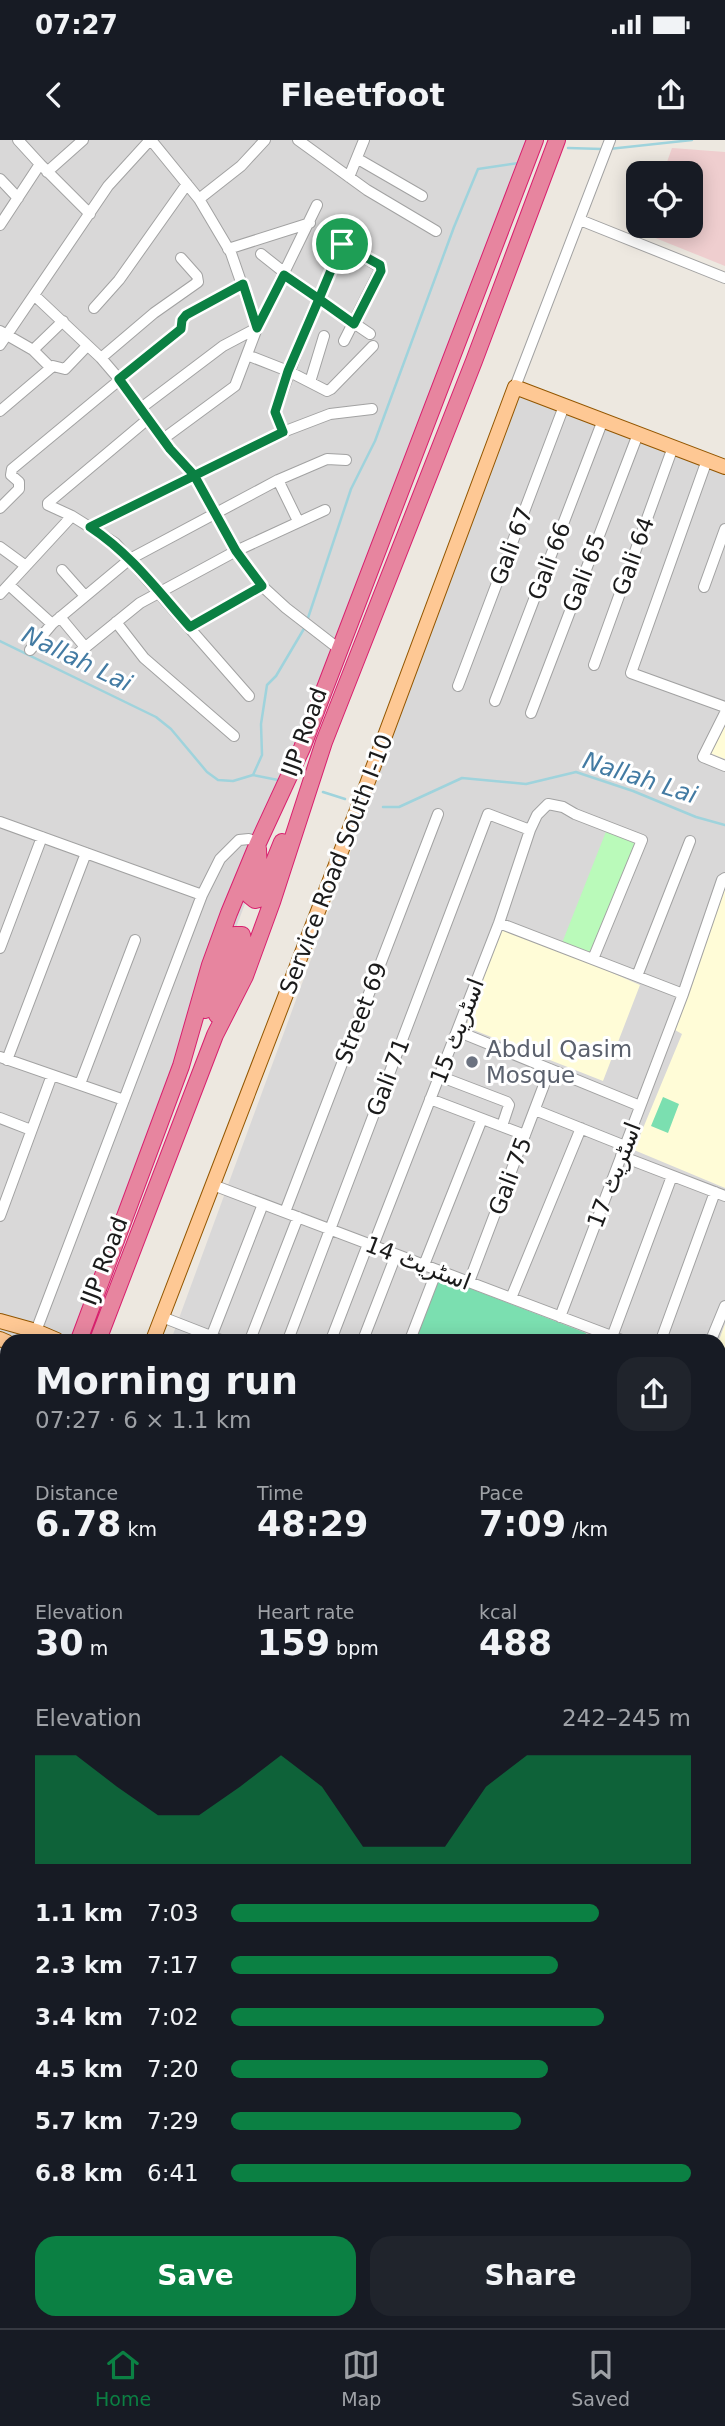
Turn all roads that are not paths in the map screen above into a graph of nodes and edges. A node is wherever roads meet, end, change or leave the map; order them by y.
1 (18, 140) edge
2 (83, 140) edge
3 (150, 140) edge
4 (265, 140) edge
5 (298, 140) edge
6 (364, 140) edge
7 (535, 140) edge
8 (557, 140) edge
9 (610, 140) edge
10 (358, 159) junction
11 (43, 168) junction
12 (349, 177) junction
13 (0, 179) edge
14 (187, 184) junction
15 (422, 196) dead end
16 (18, 198) junction
17 (199, 199) junction
18 (317, 205) dead end
19 (90, 215) junction
20 (580, 220) junction
21 (310, 222) junction
22 (352, 223) dead end
23 (0, 225) edge
24 (436, 231) dead end
25 (342, 244) junction
26 (228, 249) junction
27 (261, 254) dead end
28 (181, 258) dead end
29 (284, 274) junction
30 (725, 278) edge
31 (243, 284) junction
32 (34, 295) junction
33 (319, 299) junction
34 (94, 308) dead end
35 (63, 321) junction
36 (354, 324) junction
37 (257, 328) junction
38 (4, 333) edge
39 (370, 334) dead end
40 (324, 336) dead end
41 (344, 341) dead end
42 (0, 345) edge
43 (373, 345) dead end
44 (87, 346) junction
45 (33, 350) junction
46 (247, 355) junction
47 (101, 359) junction
48 (51, 368) junction
49 (288, 371) junction
50 (119, 379) junction
51 (310, 382) junction
52 (515, 387) junction
53 (145, 405) dead end
54 (565, 406) junction
55 (372, 410) dead end
56 (0, 411) edge
57 (148, 419) junction
58 (603, 421) junction
59 (283, 432) junction
60 (638, 433) junction
61 (163, 439) junction
62 (673, 447) junction
63 (346, 460) dead end
64 (707, 460) junction
65 (725, 467) edge
66 (194, 475) junction
67 (278, 480) junction
68 (0, 508) edge
69 (325, 510) dead end
70 (216, 513) junction
71 (72, 516) junction
72 (298, 521) junction
73 (90, 527) junction
74 (725, 529) edge
75 (0, 547) edge
76 (236, 551) junction
77 (131, 559) junction
78 (26, 566) junction
79 (62, 570) dead end
80 (9, 584) junction
81 (262, 586) junction
82 (704, 587) dead end
83 (160, 593) junction
84 (0, 594) edge
85 (85, 596) junction
86 (56, 620) junction
87 (116, 622) junction
88 (190, 627) junction
89 (85, 648) junction
90 (339, 649) junction
91 (30, 650) dead end
92 (71, 659) dead end
93 (594, 665) dead end
94 (458, 686) dead end
95 (249, 696) dead end
96 (495, 701) dead end
97 (725, 707) edge
98 (531, 713) dead end
99 (725, 713) edge
100 (234, 736) dead end
101 (725, 766) edge
102 (438, 814) dead end
103 (0, 822) edge
104 (297, 825) junction
105 (530, 830) junction
106 (42, 837) junction
107 (690, 841) dead end
108 (258, 843) junction
109 (86, 853) junction
110 (725, 878) edge
111 (202, 895) junction
112 (499, 923) junction
113 (135, 940) dead end
114 (0, 948) edge
115 (593, 959) junction
116 (637, 976) junction
117 (683, 994) junction
118 (195, 1023) junction
119 (457, 1031) junction
120 (215, 1035) junction
121 (4, 1058) edge
122 (550, 1069) junction
123 (52, 1075) junction
124 (439, 1076) junction
125 (80, 1084) junction
126 (430, 1099) junction
127 (124, 1100) junction
128 (640, 1106) junction
129 (535, 1110) junction
130 (0, 1118) edge
131 (482, 1119) junction
132 (502, 1126) junction
133 (580, 1128) junction
134 (31, 1130) junction
135 (525, 1135) junction
136 (623, 1151) junction
137 (672, 1176) junction
138 (214, 1185) junction
139 (720, 1194) edge
140 (263, 1204) junction
141 (285, 1213) junction
142 (0, 1216) edge
143 (298, 1217) junction
144 (331, 1230) junction
145 (371, 1245) junction
146 (396, 1255) junction
147 (424, 1265) junction
148 (437, 1270) junction
149 (469, 1282) junction
150 (511, 1298) junction
151 (725, 1306) edge
152 (162, 1317) junction
153 (560, 1317) junction
154 (0, 1321) edge
155 (32, 1334) edge
156 (40, 1334) edge
157 (81, 1334) edge
158 (101, 1334) edge
159 (155, 1334) edge
160 (202, 1334) edge
161 (216, 1334) edge
162 (252, 1334) edge
163 (290, 1334) edge
164 (334, 1334) edge
165 (365, 1334) edge
166 (412, 1334) edge
167 (589, 1334) edge
168 (619, 1334) edge
169 (663, 1334) edge
170 (713, 1334) edge

1 - 11 street
2 - 11 street
3 - 14 street
3 - 19 street
4 - 17 street
5 - 12 street
6 - 10 street
7 - 90 highway, IJP Road
8 - 104 highway, IJP Road
9 - 20 street
10 - 12 street
10 - 15 street
11 - 16 street
11 - 19 street
12 - 24 street
13 - 16 street
14 - 17 street
14 - 34 street
16 - 23 street
17 - 26 street
18 - 21 street
19 - 32 street
20 - 30 street
20 - 52 street
21 - 26 street
21 - 29 street
22 - 25 street
25 - 33 street
25 - 36 street
26 - 31 street
27 - 29 street
28 - 47 street
29 - 33 street
29 - 37 street
31 - 37 street
31 - 50 street
32 - 35 street
32 - 38 street
33 - 36 street
33 - 49 street
35 - 44 street
35 - 45 street
36 - 39 street
36 - 41 street
37 - 46 street
37 - 53 street
38 - 42 street
38 - 45 street
40 - 51 street
43 - 51 street
44 - 47 street
44 - 48 street
45 - 48 street
46 - 49 street
46 - 61 street
47 - 50 street
48 - 56 street
49 - 51 street
49 - 59 street
50 - 57 street
50 - 68 street
52 - 54 main road
52 - 138 main road, Service Road South I-10
54 - 58 main road
54 - 94 street, Gali 67
55 - 59 street
57 - 61 street
57 - 71 street
58 - 60 main road
58 - 96 street, Gali 66
59 - 66 street
60 - 62 main road
60 - 98 street, Gali 65
61 - 66 street
62 - 64 main road
62 - 93 street, Gali 64
63 - 67 street
64 - 65 main road
64 - 97 street
66 - 70 street
66 - 73 street
67 - 70 street
67 - 72 street
69 - 72 street
70 - 76 street
70 - 77 street
71 - 73 street
71 - 78 street
72 - 76 street
73 - 77 street
74 - 82 street
75 - 78 street
76 - 81 street
76 - 83 street
77 - 83 street
77 - 85 street
78 - 80 street
79 - 85 street
80 - 84 street
80 - 86 street
81 - 88 street
81 - 90 street
83 - 87 street
83 - 88 street
85 - 86 street
86 - 89 street
86 - 91 street
87 - 89 street
87 - 100 street
88 - 95 street
89 - 92 street
90 - 108 highway, IJP Road
99 - 101 street
102 - 141 street, Street 69
103 - 106 street
104 - 108 highway
104 - 120 highway, IJP Road
105 - 112 street, اسٹریٹ 15
105 - 115 street, اسٹریٹ 15
105 - 144 street, Gali 71
106 - 109 street
106 - 114 street
107 - 116 street
108 - 111 street
108 - 118 highway, IJP Road
109 - 111 street
109 - 121 street
110 - 117 street, اسٹریٹ 17
111 - 127 street
112 - 115 street
112 - 119 street, اسٹریٹ 15
113 - 125 street
115 - 116 street
116 - 117 street
117 - 128 street, اسٹریٹ 17
118 - 120 highway
118 - 157 highway, IJP Road
119 - 122 street
119 - 124 street, اسٹریٹ 15
120 - 158 highway, IJP Road
121 - 123 street
122 - 128 street
122 - 129 street, Gali 75
123 - 125 street
123 - 134 street
124 - 126 street, اسٹریٹ 15
124 - 132 street
125 - 127 street
126 - 131 street
126 - 145 street, اسٹریٹ 15
127 - 156 street
128 - 136 street, اسٹریٹ 17
129 - 133 street
129 - 135 street, Gali 75
130 - 134 street
131 - 132 street
131 - 147 street
132 - 135 street
133 - 136 street
133 - 150 street
134 - 142 street
135 - 149 street, Gali 75
136 - 137 street
136 - 153 street, اسٹریٹ 17
137 - 139 street
137 - 168 street
138 - 140 street, اسٹریٹ 14
138 - 152 main road, Service Road South I-10
139 - 169 street
140 - 141 street, اسٹریٹ 14
140 - 161 street
141 - 143 street, اسٹریٹ 14
143 - 144 street, اسٹریٹ 14
143 - 162 street
144 - 145 street, اسٹریٹ 14
144 - 163 street, Gali 71
145 - 146 street, اسٹریٹ 14
145 - 164 street, اسٹریٹ 15
146 - 147 street, اسٹریٹ 14
146 - 165 street
147 - 148 street, اسٹریٹ 14
148 - 149 street, اسٹریٹ 14
148 - 166 street
149 - 150 street, اسٹریٹ 14
150 - 153 street, اسٹریٹ 14
151 - 170 street
152 - 159 main road, Service Road South I-10
152 - 160 street
153 - 167 street, اسٹریٹ 14
154 - 155 main road

